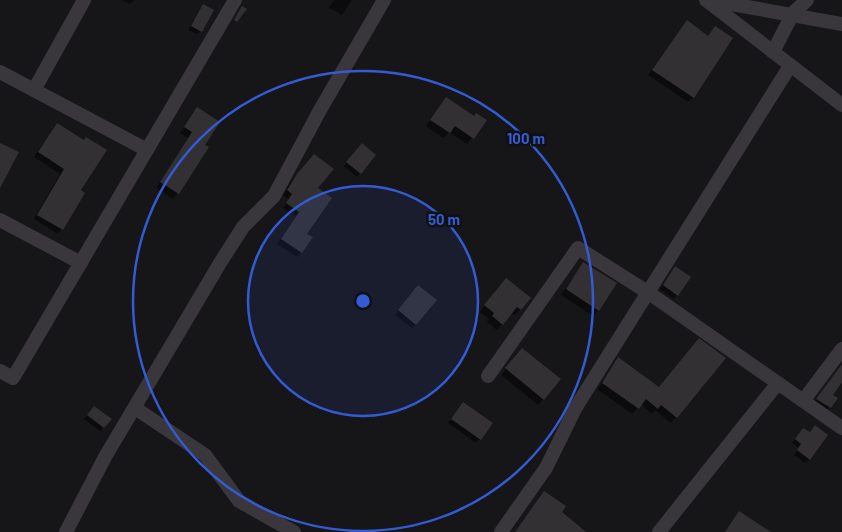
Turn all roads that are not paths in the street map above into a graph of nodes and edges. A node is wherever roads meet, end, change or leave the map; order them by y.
1 (84, 0) edge
2 (235, 0) edge
3 (384, 0) edge
4 (708, 0) edge
5 (807, 0) edge
6 (793, 13) junction
7 (842, 24) edge
8 (773, 52) junction
9 (790, 66) junction
10 (0, 72) edge
11 (34, 90) junction
12 (842, 105) edge
13 (147, 150) junction
14 (0, 220) edge
15 (81, 263) junction
16 (649, 293) junction
17 (842, 349) edge
18 (0, 371) edge
19 (488, 376) dead end
20 (778, 383) junction
21 (803, 401) junction
22 (135, 408) junction
23 (842, 428) edge
24 (66, 532) edge
25 (294, 532) edge
26 (501, 532) edge
27 (659, 532) edge

1 - 11 street
2 - 13 street
3 - 22 street
4 - 6 street
4 - 8 street
5 - 6 street
6 - 7 street
6 - 8 street
8 - 9 street
9 - 12 street
9 - 16 street
10 - 11 street
11 - 13 street
13 - 15 street
14 - 15 street
15 - 18 street
16 - 19 street
16 - 20 street
16 - 26 street
17 - 21 street
20 - 21 street
20 - 27 street
21 - 23 street
22 - 24 street
22 - 25 street

